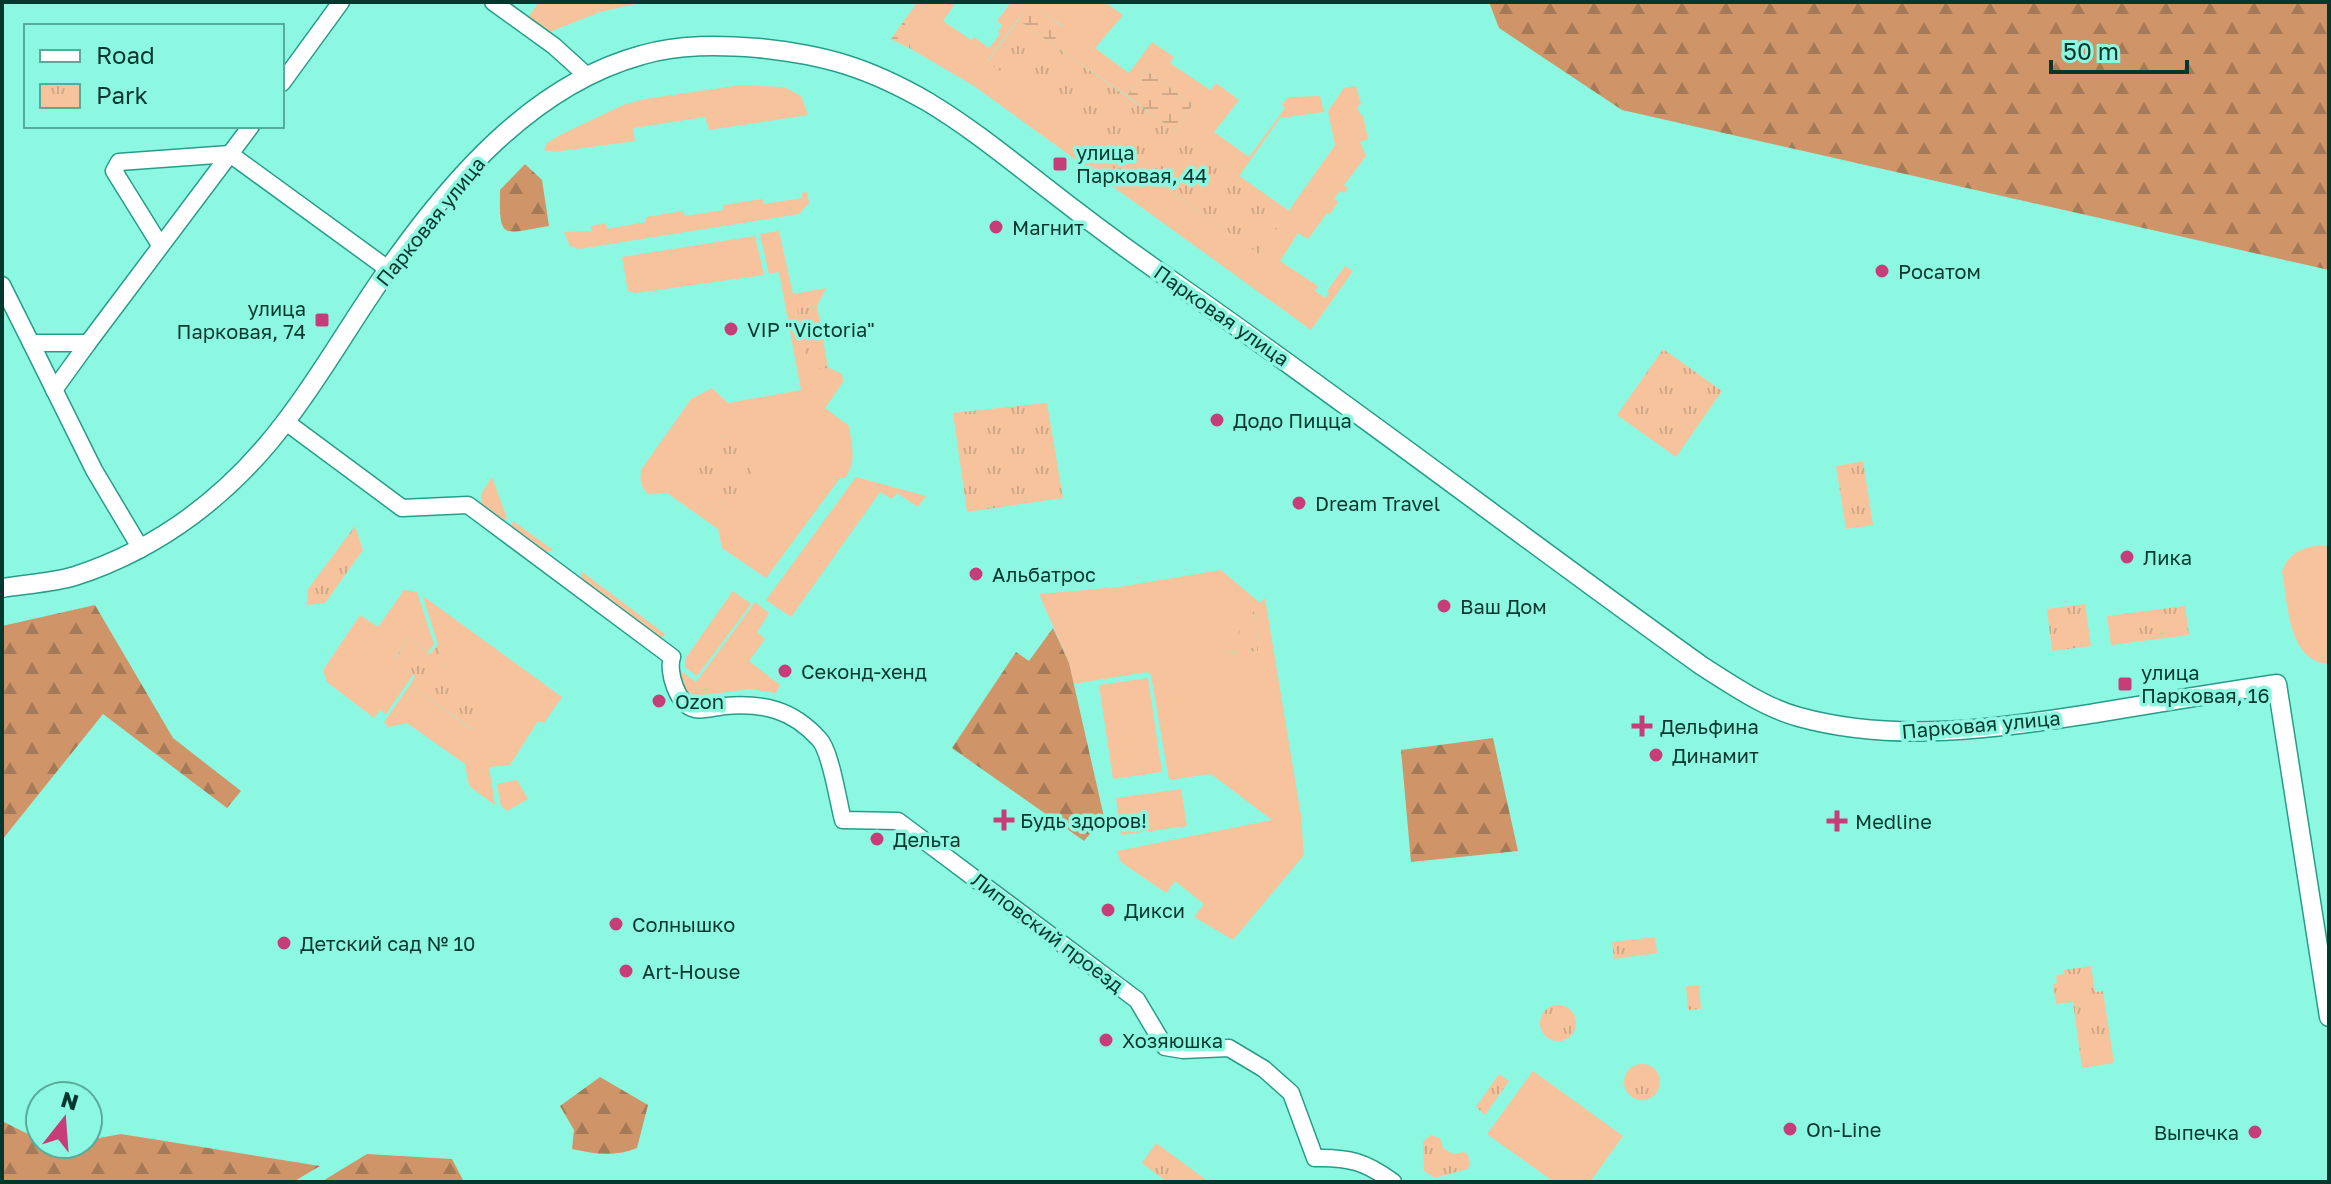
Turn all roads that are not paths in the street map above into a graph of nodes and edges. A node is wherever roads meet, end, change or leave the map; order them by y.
1 (341, 2) edge
2 (493, 2) edge
3 (586, 75) junction
4 (284, 80) edge
5 (250, 128) edge
6 (230, 154) junction
7 (160, 245) junction
8 (388, 269) junction
9 (2, 285) edge
10 (31, 343) junction
11 (88, 343) junction
12 (54, 390) junction
13 (286, 422) junction
14 (141, 549) junction
15 (2, 588) edge
16 (2329, 1017) edge
17 (1393, 1182) edge

1 - 4 street
2 - 3 street
3 - 8 street, Парковая улица
3 - 16 street, Парковая улица
5 - 6 street
6 - 7 street
6 - 7 street
6 - 8 street
7 - 11 street
8 - 13 street, Парковая улица
9 - 10 street
10 - 11 street
10 - 12 street
11 - 12 street
12 - 14 street
13 - 14 street, Парковая улица
13 - 17 street, Липовский проезд
14 - 15 street, Парковая улица

